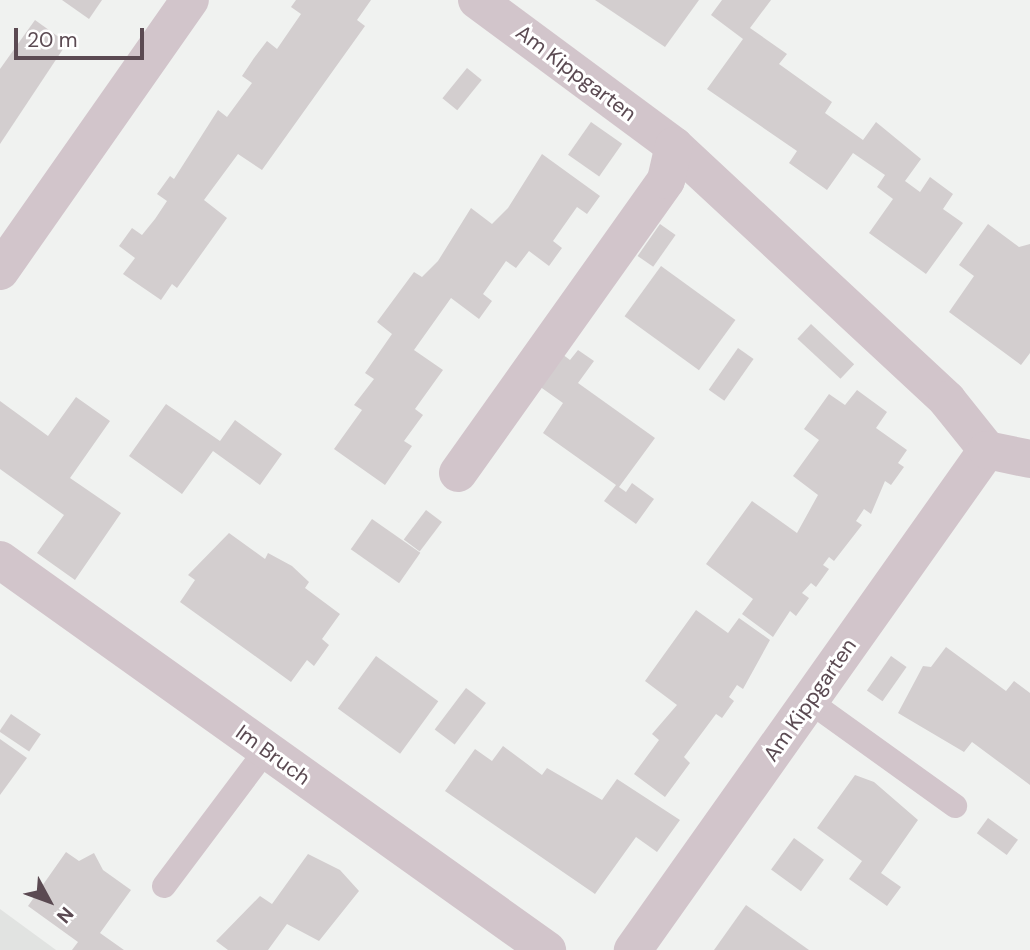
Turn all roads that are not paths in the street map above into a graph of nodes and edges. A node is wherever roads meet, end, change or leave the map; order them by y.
1 (190, 0) edge
2 (477, 0) edge
3 (674, 146) junction
4 (0, 271) edge
5 (987, 450) junction
6 (1030, 459) edge
7 (458, 473) dead end
8 (0, 560) edge
9 (809, 701) junction
10 (266, 750) junction
11 (955, 806) dead end
12 (164, 886) dead end
13 (547, 950) edge
14 (632, 950) edge

1 - 4 street
2 - 3 street, Am Kippgarten
3 - 5 street, Am Kippgarten
3 - 7 street
5 - 6 street
5 - 9 street, Am Kippgarten
8 - 10 street, Im Bruch
9 - 11 lane
9 - 14 street, Am Kippgarten
10 - 12 lane
10 - 13 street, Im Bruch

